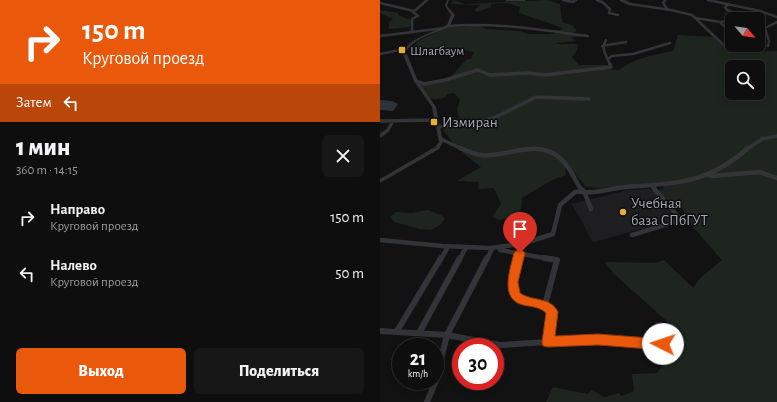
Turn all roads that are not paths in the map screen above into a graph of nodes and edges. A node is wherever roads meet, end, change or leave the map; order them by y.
1 (427, 0) edge
2 (448, 0) edge
3 (506, 0) edge
4 (524, 0) edge
5 (563, 0) edge
6 (576, 0) edge
7 (597, 0) edge
8 (621, 0) edge
9 (665, 0) edge
10 (708, 0) edge
11 (725, 0) edge
12 (721, 2) junction
13 (380, 3) edge
14 (729, 4) junction
15 (668, 10) junction
16 (414, 11) junction
17 (732, 12) edge
18 (618, 16) dead end
19 (777, 17) edge
20 (696, 18) junction
21 (725, 21) edge
22 (720, 22) junction
23 (777, 22) edge
24 (725, 26) edge
25 (447, 27) junction
26 (765, 28) joint
27 (412, 32) junction
28 (380, 36) edge
29 (588, 36) dead end
30 (606, 40) dead end
31 (626, 42) dead end
32 (670, 44) dead end
33 (602, 46) junction
34 (768, 46) dead end
35 (725, 47) edge
36 (405, 49) junction
37 (380, 54) edge
38 (608, 59) junction
39 (416, 81) junction
40 (589, 99) dead end
41 (437, 120) junction
42 (380, 121) edge
43 (393, 121) junction
44 (438, 127) junction
45 (380, 136) edge
46 (777, 136) edge
47 (441, 139) junction
48 (709, 175) junction
49 (777, 178) edge
50 (380, 181) edge
51 (651, 185) junction
52 (584, 191) junction
53 (591, 209) dead end
54 (632, 234) dead end
55 (380, 240) edge
56 (448, 246) junction
57 (466, 247) junction
58 (492, 249) junction
59 (520, 253) junction
60 (545, 305) junction
61 (380, 331) edge
62 (396, 331) junction
63 (419, 333) junction
64 (447, 335) junction
65 (548, 342) junction
66 (663, 344) dead end
67 (427, 402) edge

1 - 16 street
2 - 25 street
3 - 4 street
5 - 6 street
7 - 18 street
8 - 15 street
9 - 15 street
10 - 12 street
11 - 12 street
12 - 14 street
13 - 16 street
14 - 17 street
14 - 19 street
15 - 20 street
16 - 27 street
20 - 22 street
20 - 35 street
21 - 22 street
22 - 24 street
23 - 26 street
25 - 27 street
25 - 29 street
25 - 36 street
26 - 34 street
27 - 28 street
30 - 33 street
31 - 33 street
32 - 38 street
33 - 38 street
36 - 37 street
36 - 39 street
38 - 39 street
39 - 41 street
40 - 44 street
41 - 43 street
41 - 44 street
42 - 43 street
43 - 45 street
44 - 47 street
46 - 48 street
47 - 50 street
47 - 52 street
48 - 49 street
48 - 51 street
51 - 52 street
51 - 54 street
52 - 53 street
52 - 58 street
55 - 56 street
56 - 57 street
56 - 62 street
57 - 58 street
57 - 63 street
58 - 59 street
58 - 64 street
59 - 60 street
59 - 60 street
60 - 65 street
61 - 62 street
62 - 63 street
63 - 64 street
64 - 65 street
64 - 67 street
65 - 66 street

